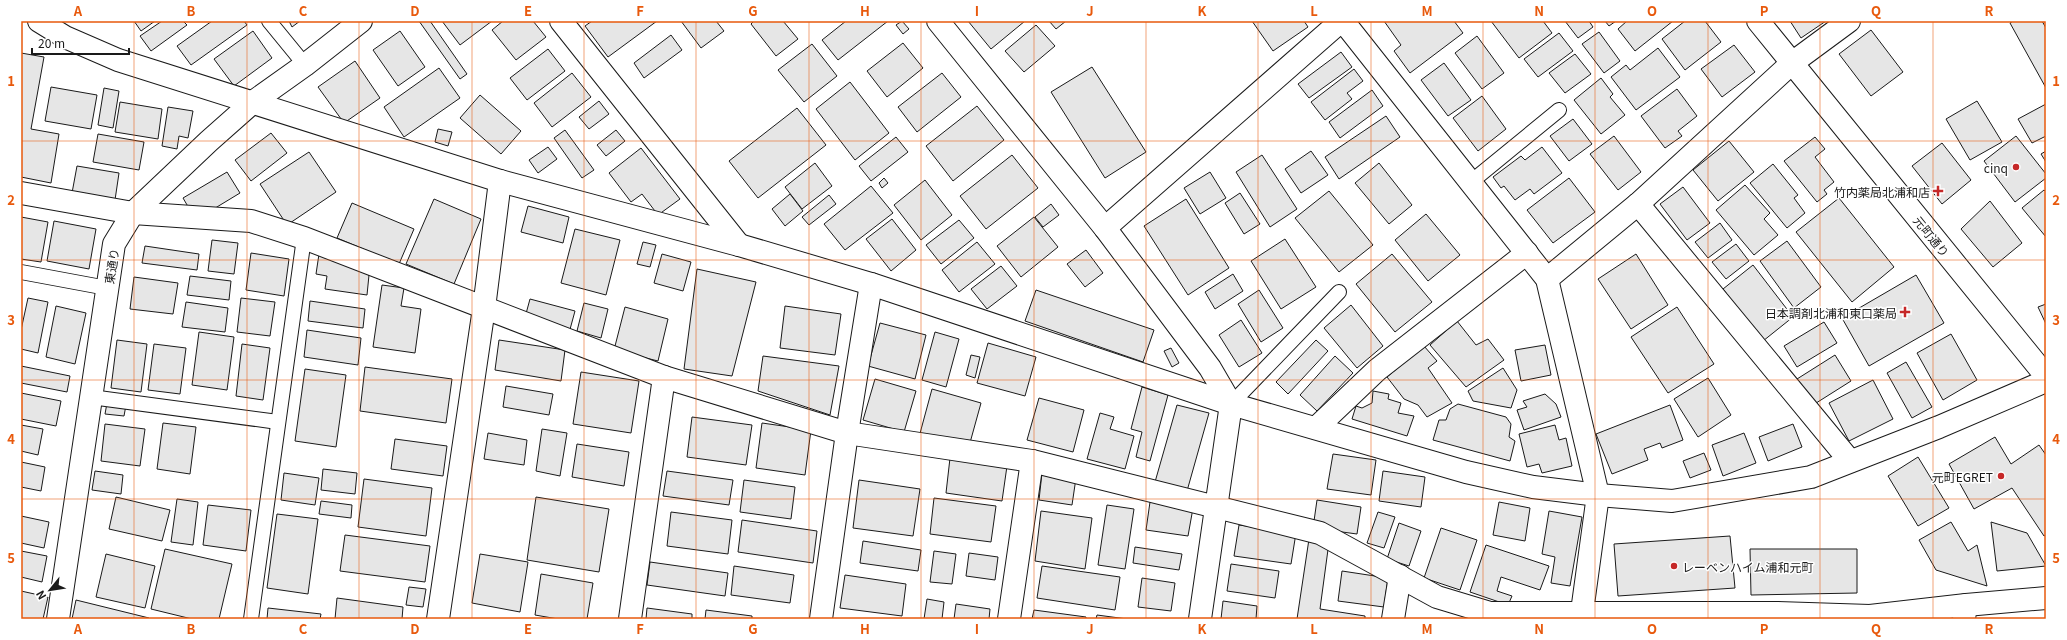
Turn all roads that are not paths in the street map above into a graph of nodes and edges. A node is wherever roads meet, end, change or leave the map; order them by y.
1 (39, 21) edge
2 (269, 21) edge
3 (361, 21) edge
4 (561, 21) edge
5 (938, 21) edge
6 (1342, 21) edge
7 (1758, 21) edge
8 (1849, 21) edge
9 (1792, 63) junction
10 (305, 65) junction
11 (253, 102) junction
12 (1559, 110) dead end
13 (500, 181) junction
14 (1471, 182) junction
15 (21, 193) edge
16 (1638, 204) junction
17 (133, 213) junction
18 (1105, 228) junction
19 (304, 238) junction
20 (739, 245) junction
21 (1527, 253) junction
22 (21, 272) edge
23 (1547, 279) junction
24 (870, 284) junction
25 (107, 288) junction
26 (1338, 292) dead end
27 (484, 308) junction
28 (2046, 376) edge
29 (664, 377) junction
30 (2046, 380) edge
31 (91, 397) junction
32 (1231, 404) junction
33 (278, 422) junction
34 (1316, 428) junction
35 (847, 433) junction
36 (1032, 461) junction
37 (1850, 462) junction
38 (1598, 495) junction
39 (1216, 507) junction
40 (1400, 576) junction
41 (2046, 598) edge
42 (1965, 612) edge
43 (1581, 616) edge
44 (1776, 616) edge
45 (58, 619) edge
46 (251, 619) edge
47 (438, 619) edge
48 (630, 619) edge
49 (821, 619) edge
50 (1009, 619) edge
51 (1200, 619) edge
52 (1393, 619) edge

1 - 11 street
2 - 10 lane
3 - 10 street, 東通り
4 - 20 street
5 - 18 street
6 - 14 street
6 - 18 street
7 - 9 street, 元町通り
8 - 9 street
9 - 16 street
9 - 28 street, 元町通り
10 - 11 street, 東通り
11 - 13 street
11 - 17 street, 東通り
12 - 14 lane
13 - 20 street
13 - 27 street
14 - 21 street
15 - 17 street
16 - 23 street
16 - 37 street
17 - 19 street
17 - 25 street, 東通り
18 - 32 street
19 - 27 street
19 - 33 lane
20 - 24 street
21 - 23 street
21 - 34 street
22 - 25 lane
23 - 38 street
24 - 32 street
24 - 35 street
25 - 31 street, 東通り
26 - 32 lane
27 - 29 street
27 - 47 street
29 - 35 street
29 - 48 street
30 - 37 street
31 - 33 lane
31 - 45 street, 東通り
32 - 34 street
32 - 39 street
33 - 46 lane
34 - 38 street
35 - 36 street
35 - 49 street
36 - 39 street
36 - 50 street
37 - 38 street
38 - 43 street
39 - 40 street
39 - 51 street
40 - 43 street
40 - 52 street
41 - 42 street
42 - 44 street
43 - 44 street

